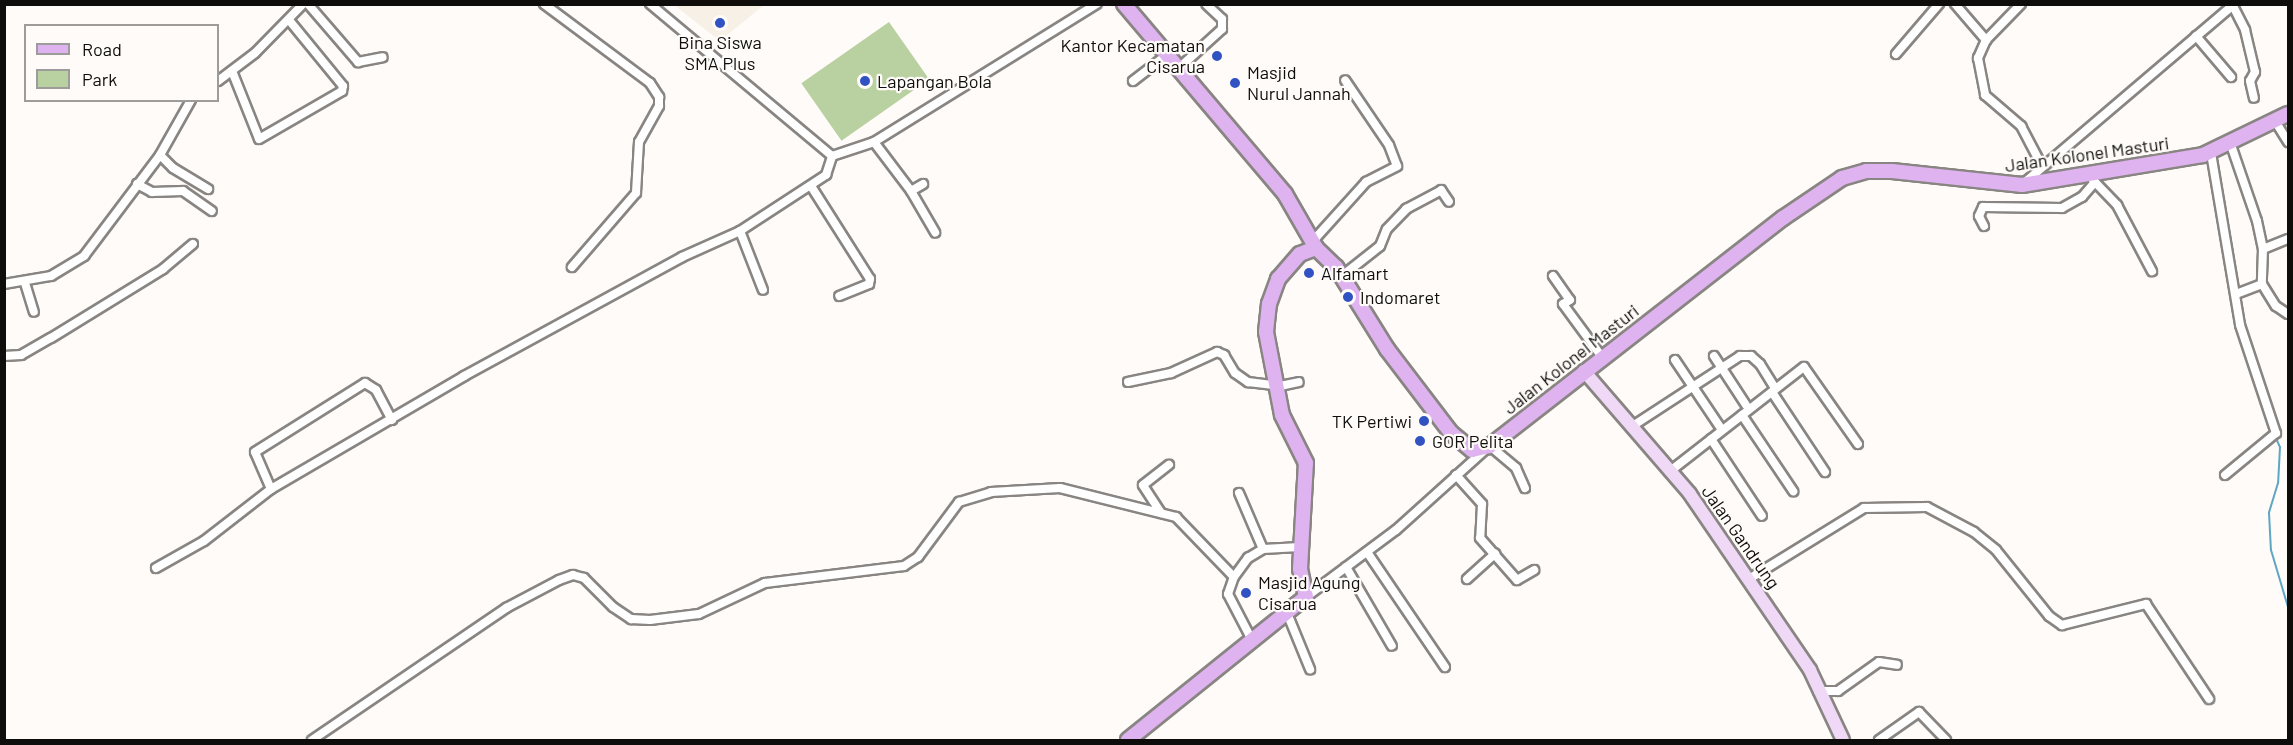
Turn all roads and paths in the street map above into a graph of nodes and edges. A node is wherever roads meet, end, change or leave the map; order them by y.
1 (303, 4) edge
2 (308, 4) edge
3 (544, 4) edge
4 (650, 4) edge
5 (1097, 4) edge
6 (1124, 4) edge
7 (1939, 4) edge
8 (1955, 4) edge
9 (2021, 4) edge
10 (1208, 5) edge
11 (2233, 5) edge
12 (289, 20) junction
13 (2196, 36) junction
14 (1986, 40) junction
15 (1168, 54) junction
16 (1896, 54) dead end
17 (383, 57) dead end
18 (1179, 68) junction
19 (232, 70) junction
20 (2231, 77) dead end
21 (219, 80) edge
22 (1345, 80) dead end
23 (1133, 81) dead end
24 (2254, 99) dead end
25 (191, 102) edge
26 (2289, 114) edge
27 (2274, 121) junction
28 (874, 142) junction
29 (2289, 142) edge
30 (2231, 145) junction
31 (2211, 153) junction
32 (160, 154) junction
33 (832, 156) junction
34 (2042, 166) junction
35 (2091, 178) junction
36 (137, 184) junction
37 (923, 184) dead end
38 (2022, 185) junction
39 (811, 186) junction
40 (208, 189) dead end
41 (910, 191) junction
42 (1449, 202) dead end
43 (212, 212) dead end
44 (1984, 226) dead end
45 (740, 231) junction
46 (934, 232) dead end
47 (2289, 239) edge
48 (193, 244) dead end
49 (1314, 245) junction
50 (2263, 249) junction
51 (572, 267) dead end
52 (2152, 271) dead end
53 (1342, 276) junction
54 (1553, 276) dead end
55 (26, 283) junction
56 (4, 284) edge
57 (2262, 284) junction
58 (763, 290) dead end
59 (2236, 294) junction
60 (839, 296) dead end
61 (34, 312) dead end
62 (2289, 314) edge
63 (4, 356) edge
64 (1714, 356) dead end
65 (1602, 357) junction
66 (1675, 360) dead end
67 (1722, 367) junction
68 (1284, 371) dead end
69 (1584, 371) junction
70 (1128, 382) dead end
71 (1299, 382) dead end
72 (1273, 384) junction
73 (1693, 386) junction
74 (1773, 389) junction
75 (1746, 405) dead end
76 (1742, 415) junction
77 (392, 420) junction
78 (1631, 427) junction
79 (1720, 427) dead end
80 (1711, 439) junction
81 (1858, 444) dead end
82 (1489, 447) junction
83 (1168, 465) dead end
84 (1669, 472) junction
85 (1825, 472) dead end
86 (1456, 475) junction
87 (2225, 475) dead end
88 (1525, 488) dead end
89 (271, 489) junction
90 (1793, 491) dead end
91 (1239, 493) dead end
92 (1161, 513) junction
93 (1762, 516) dead end
94 (1300, 547) junction
95 (1263, 549) junction
96 (1367, 552) junction
97 (1495, 554) junction
98 (1346, 567) junction
99 (156, 568) dead end
100 (1534, 570) dead end
101 (1234, 577) junction
102 (1467, 579) dead end
103 (1749, 579) junction
104 (1306, 597) junction
105 (1287, 614) junction
106 (1253, 642) junction
107 (1392, 646) dead end
108 (1897, 665) dead end
109 (1445, 667) dead end
110 (1310, 669) dead end
111 (1818, 691) junction
112 (2209, 699) dead end
113 (1843, 740) edge
114 (312, 741) edge
115 (1128, 741) edge
116 (1879, 741) edge
117 (1946, 741) edge

1 - 12 street
2 - 17 street
3 - 51 street
4 - 33 street
5 - 28 street
6 - 15 main road
7 - 16 street
8 - 14 street
9 - 14 street
10 - 18 street
11 - 13 street
11 - 24 street
12 - 19 street
12 - 19 street
13 - 20 street
13 - 34 street
14 - 34 street
15 - 18 main road
15 - 23 street
18 - 49 main road
19 - 21 street
22 - 49 street
25 - 32 street
26 - 27 main road, Jalan Kolonel Masturi
27 - 29 street
27 - 30 main road, Jalan Kolonel Masturi
28 - 33 street
28 - 41 street
30 - 31 main road, Jalan Kolonel Masturi
30 - 50 street
31 - 35 main road, Jalan Kolonel Masturi
31 - 59 street
32 - 36 street
32 - 40 street
33 - 39 street
34 - 38 street
35 - 38 main road, Jalan Kolonel Masturi
35 - 44 street
35 - 52 street
36 - 43 street
36 - 55 street
37 - 41 street
38 - 65 main road, Jalan Kolonel Masturi
39 - 45 street
39 - 60 street
41 - 46 street
42 - 53 street
45 - 58 street
45 - 77 street
47 - 50 street
48 - 63 street
49 - 53 main road
49 - 72 main road
50 - 57 street
53 - 82 main road
54 - 65 street
55 - 56 street
55 - 61 street
57 - 59 street
57 - 62 street
59 - 87 street
64 - 67 street
65 - 69 main road, Jalan Kolonel Masturi
66 - 73 street
67 - 73 street
67 - 74 street
67 - 75 street
68 - 72 street
69 - 78 street, Jalan Gandrung
69 - 82 main road, Jalan Kolonel Masturi
70 - 72 street
71 - 72 street
72 - 94 main road
73 - 78 street
73 - 79 street
74 - 76 street
74 - 81 street
74 - 85 street
76 - 80 street
76 - 90 street
77 - 89 street
77 - 89 street
78 - 84 street, Jalan Gandrung
80 - 84 street
80 - 93 street
82 - 86 street
82 - 88 street
83 - 92 street
84 - 103 street, Jalan Gandrung
86 - 96 street
86 - 97 street
89 - 99 street
91 - 95 street
92 - 101 street
92 - 114 street
94 - 95 street
94 - 104 main road
95 - 101 street
96 - 98 street
96 - 109 street
97 - 100 street
97 - 102 street
98 - 104 street
98 - 107 street
101 - 106 street
103 - 111 street, Jalan Gandrung
103 - 112 street
104 - 105 main road
105 - 106 main road
105 - 110 street
106 - 115 main road
108 - 111 street
111 - 113 street, Jalan Gandrung
116 - 117 street

